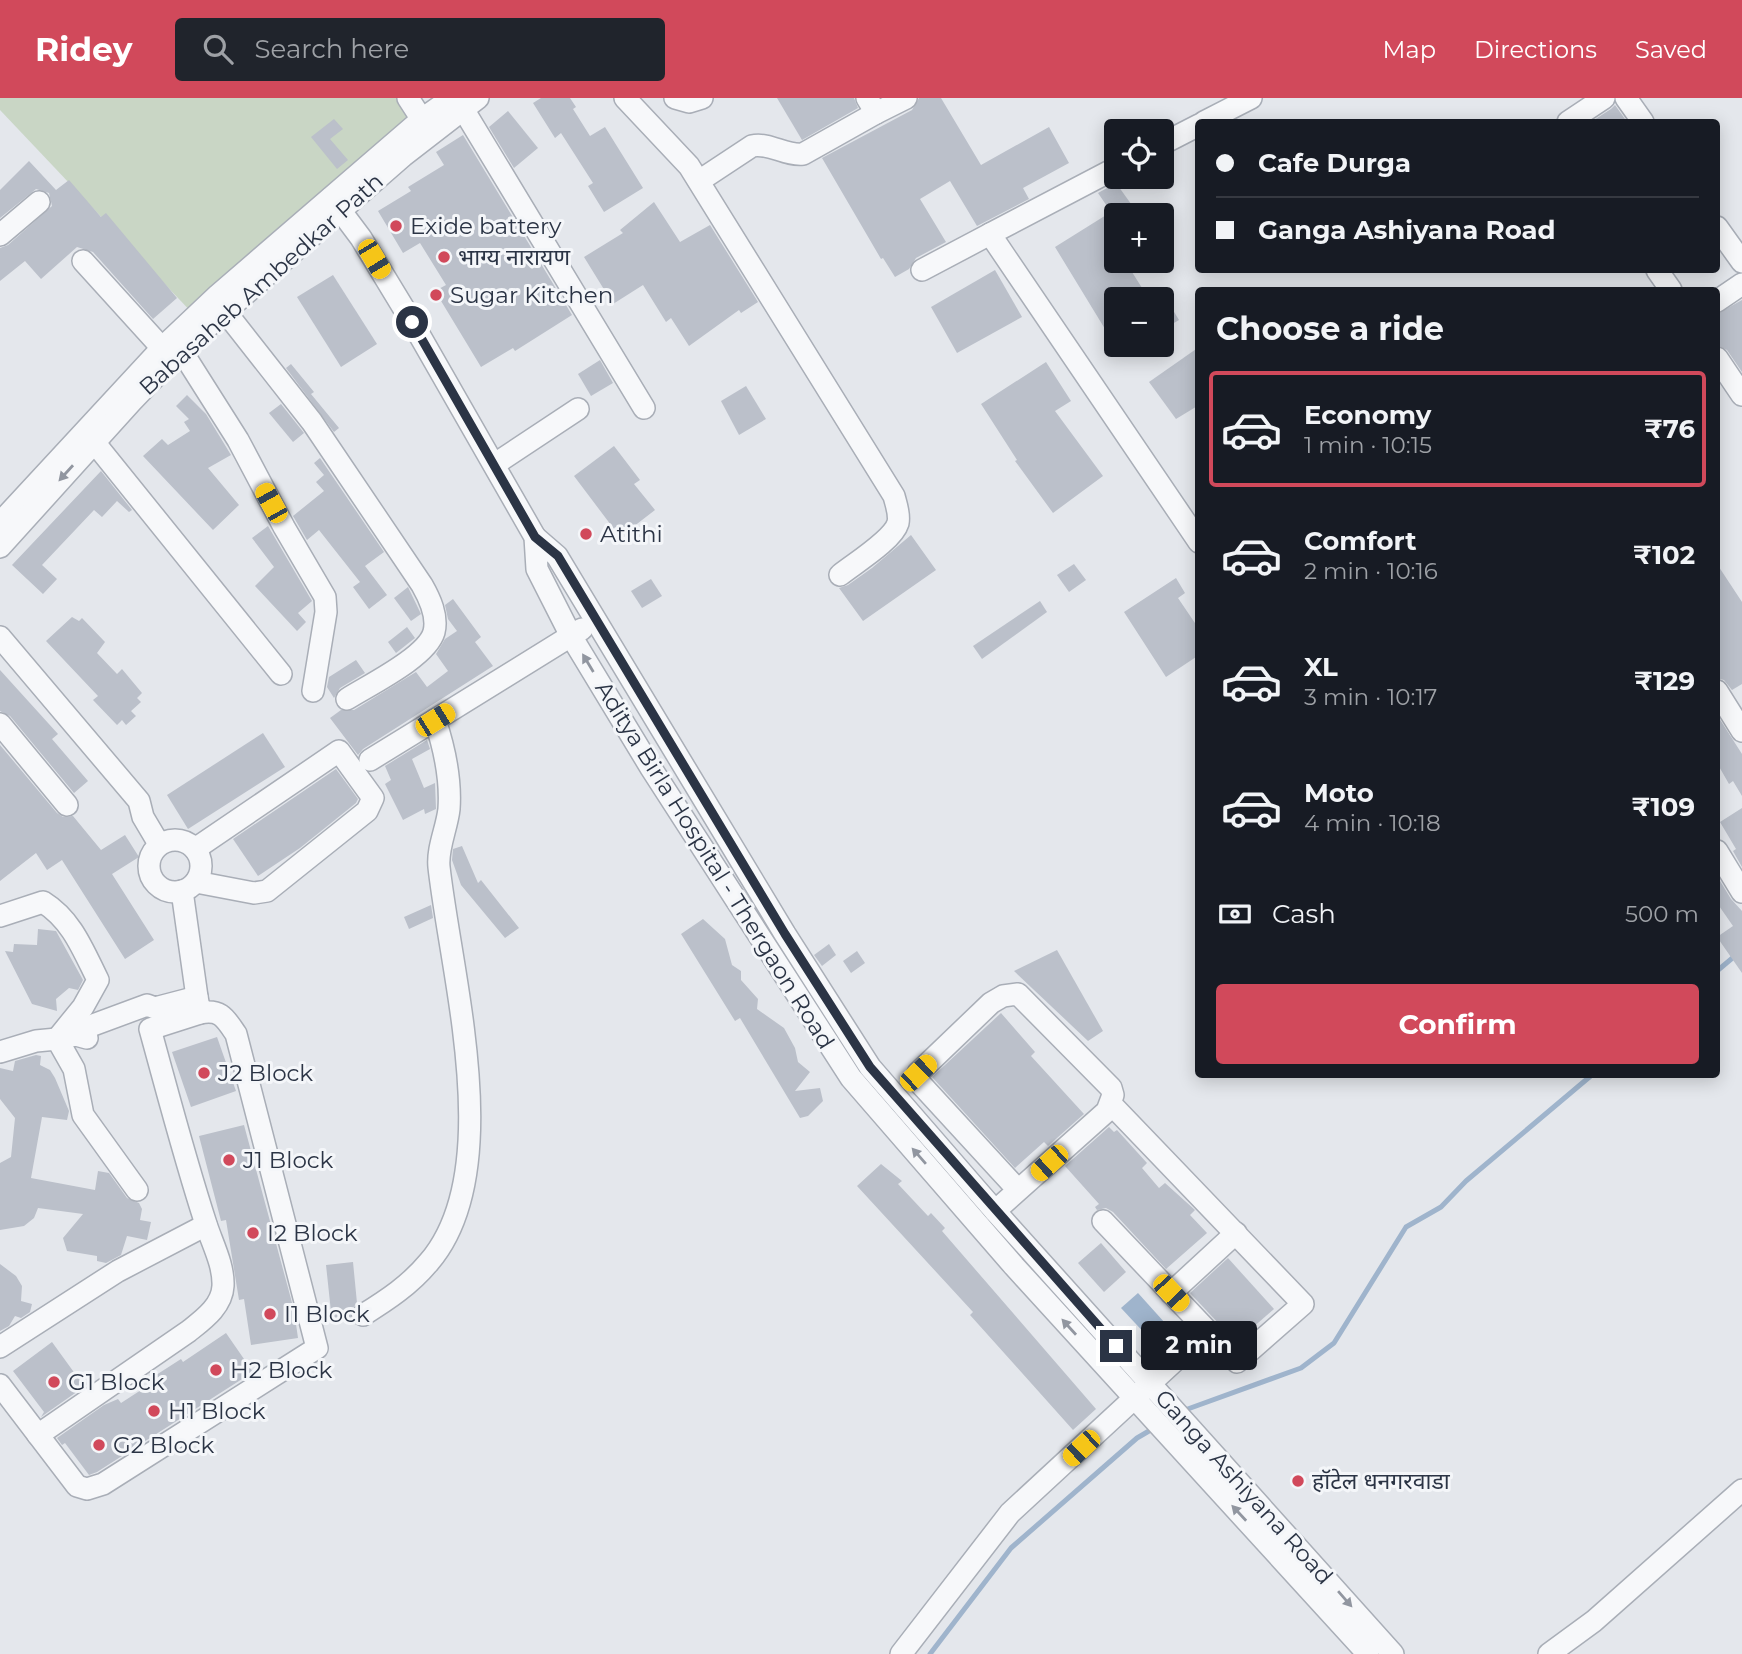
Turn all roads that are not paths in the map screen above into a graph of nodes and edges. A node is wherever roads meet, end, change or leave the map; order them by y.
1 (408, 98) edge
2 (675, 98) edge
3 (702, 98) edge
4 (906, 98) edge
5 (1251, 98) edge
6 (1604, 98) edge
7 (1626, 98) edge
8 (632, 100) edge
9 (463, 101) edge
10 (871, 106) edge
11 (1210, 119) edge
12 (1572, 119) edge
13 (1641, 119) edge
14 (427, 126) junction
15 (1195, 127) edge
16 (1174, 138) edge
17 (1104, 174) edge
18 (699, 181) junction
19 (39, 202) dead end
20 (337, 204) junction
21 (1720, 231) edge
22 (990, 234) junction
23 (0, 235) edge
24 (83, 261) dead end
25 (1742, 262) edge
26 (922, 270) dead end
27 (1742, 284) edge
28 (1720, 299) edge
29 (225, 310) junction
30 (171, 349) junction
31 (1720, 362) edge
32 (1742, 395) edge
33 (644, 408) dead end
34 (578, 409) dead end
35 (94, 442) junction
36 (495, 464) junction
37 (0, 523) edge
38 (1195, 536) edge
39 (535, 537) junction
40 (0, 547) edge
41 (840, 575) dead end
42 (596, 620) junction
43 (571, 636) junction
44 (0, 637) edge
45 (0, 659) edge
46 (281, 674) dead end
47 (313, 691) dead end
48 (347, 699) dead end
49 (1723, 714) edge
50 (435, 720) junction
51 (0, 724) edge
52 (1742, 732) edge
53 (370, 760) dead end
54 (67, 805) dead end
55 (141, 809) junction
56 (159, 844) junction
57 (195, 849) junction
58 (1720, 856) edge
59 (189, 886) junction
60 (1742, 892) edge
61 (0, 916) edge
62 (199, 1005) junction
63 (67, 1037) junction
64 (0, 1052) edge
65 (1111, 1104) junction
66 (137, 1190) dead end
67 (1018, 1191) junction
68 (995, 1211) junction
69 (1103, 1221) dead end
70 (206, 1225) junction
71 (1236, 1233) junction
72 (1171, 1293) junction
73 (363, 1315) dead end
74 (1207, 1331) junction
75 (0, 1347) edge
76 (1151, 1384) junction
77 (0, 1385) edge
78 (1134, 1399) junction
79 (38, 1434) junction
80 (1742, 1490) edge
81 (901, 1654) edge
82 (1368, 1654) edge
83 (1394, 1654) edge
84 (1549, 1654) edge

1 - 14 street
2 - 3 street
4 - 10 street
5 - 11 street
6 - 12 street
7 - 13 street
8 - 18 street
9 - 14 street, Babasaheb Ambedkar Path
9 - 33 street
10 - 18 street
14 - 20 street, Babasaheb Ambedkar Path
15 - 16 street
17 - 22 street
18 - 41 street
19 - 23 street
20 - 29 street, Babasaheb Ambedkar Path
20 - 30 street, Babasaheb Ambedkar Path
20 - 36 street, Aditya Birla Hospital - Thergaon Road
21 - 25 street
22 - 26 street
22 - 38 street
24 - 30 street
27 - 28 street
29 - 30 street, Babasaheb Ambedkar Path
29 - 48 street
30 - 35 street, Babasaheb Ambedkar Path
30 - 37 street, Babasaheb Ambedkar Path
30 - 47 street
31 - 32 street
34 - 36 street
35 -> 40 street, Babasaheb Ambedkar Path
35 - 46 street
36 - 39 street, Aditya Birla Hospital - Thergaon Road
39 - 42 street, Ganga Ashiyana Road
39 - 43 street, Aditya Birla Hospital - Thergaon Road
42 - 43 street
42 - 68 street, Ganga Ashiyana Road
43 - 50 street
78 -> 43 street, Aditya Birla Hospital - Thergaon Road
44 - 55 street
45 - 55 street
49 - 52 street
50 - 53 street
50 - 73 street
51 - 54 street
55 - 56 street
56 - 57 street
56 - 59 street
57 - 59 street
57 - 59 street
58 - 60 street
59 - 62 street
61 - 63 street
62 - 63 street
62 - 70 street
62 - 79 street
63 - 64 street
63 - 66 street
65 - 67 street
65 - 67 street
65 - 71 street
67 - 68 street
68 - 76 street, Ganga Ashiyana Road
69 - 72 street
70 - 75 street
70 - 79 street
71 - 72 street
71 - 74 street
72 - 74 street
74 - 76 street
76 - 78 street
76 -> 83 street, Ganga Ashiyana Road
77 - 79 street
78 - 81 street
82 -> 78 street, Aditya Birla Hospital - Thergaon Road
80 - 84 street

